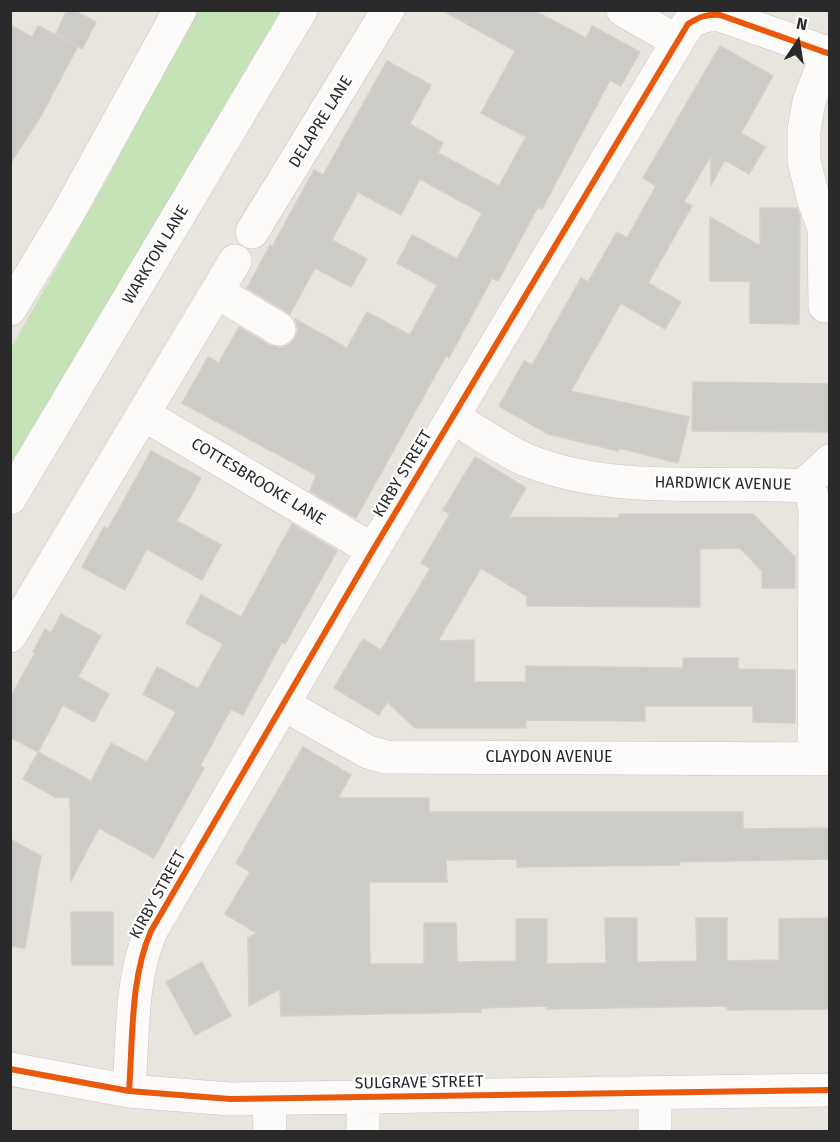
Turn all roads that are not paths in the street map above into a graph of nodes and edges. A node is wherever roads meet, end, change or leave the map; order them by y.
1 (180, 10) edge
2 (301, 10) edge
3 (388, 10) edge
4 (623, 10) edge
5 (677, 41) junction
6 (828, 54) edge
7 (252, 232) dead end
8 (235, 261) dead end
9 (217, 292) junction
10 (825, 306) dead end
11 (10, 309) edge
12 (279, 329) dead end
13 (143, 414) junction
14 (453, 417) junction
15 (830, 461) edge
16 (803, 486) junction
17 (10, 498) edge
18 (373, 550) junction
19 (10, 636) edge
20 (283, 704) junction
21 (822, 759) edge
22 (10, 1069) edge
23 (830, 1090) edge
24 (129, 1091) junction
25 (655, 1093) junction
26 (269, 1098) junction
27 (363, 1098) junction
28 (270, 1131) edge
29 (363, 1131) edge
30 (655, 1131) edge

1 - 11 street
2 - 17 street, WARKTON LANE
3 - 7 street, DELAPRE LANE
4 - 5 street
5 - 6 street, KIRBY STREET
5 - 14 street, KIRBY STREET
6 - 10 street
8 - 9 street
9 - 12 street
9 - 13 street
13 - 18 street, COTTESBROOKE LANE
13 - 19 street
14 - 16 street, HARDWICK AVENUE
14 - 18 street, KIRBY STREET
15 - 16 street
16 - 21 street, HARDWICK AVENUE
18 - 20 street, KIRBY STREET
20 - 21 street, CLAYDON AVENUE
20 - 24 street, KIRBY STREET
22 - 24 street, SULGRAVE STREET
23 - 25 street, SULGRAVE STREET
24 - 26 street, SULGRAVE STREET
25 - 27 street, SULGRAVE STREET
25 - 30 street
26 - 27 street, SULGRAVE STREET
26 - 28 street
27 - 29 street

